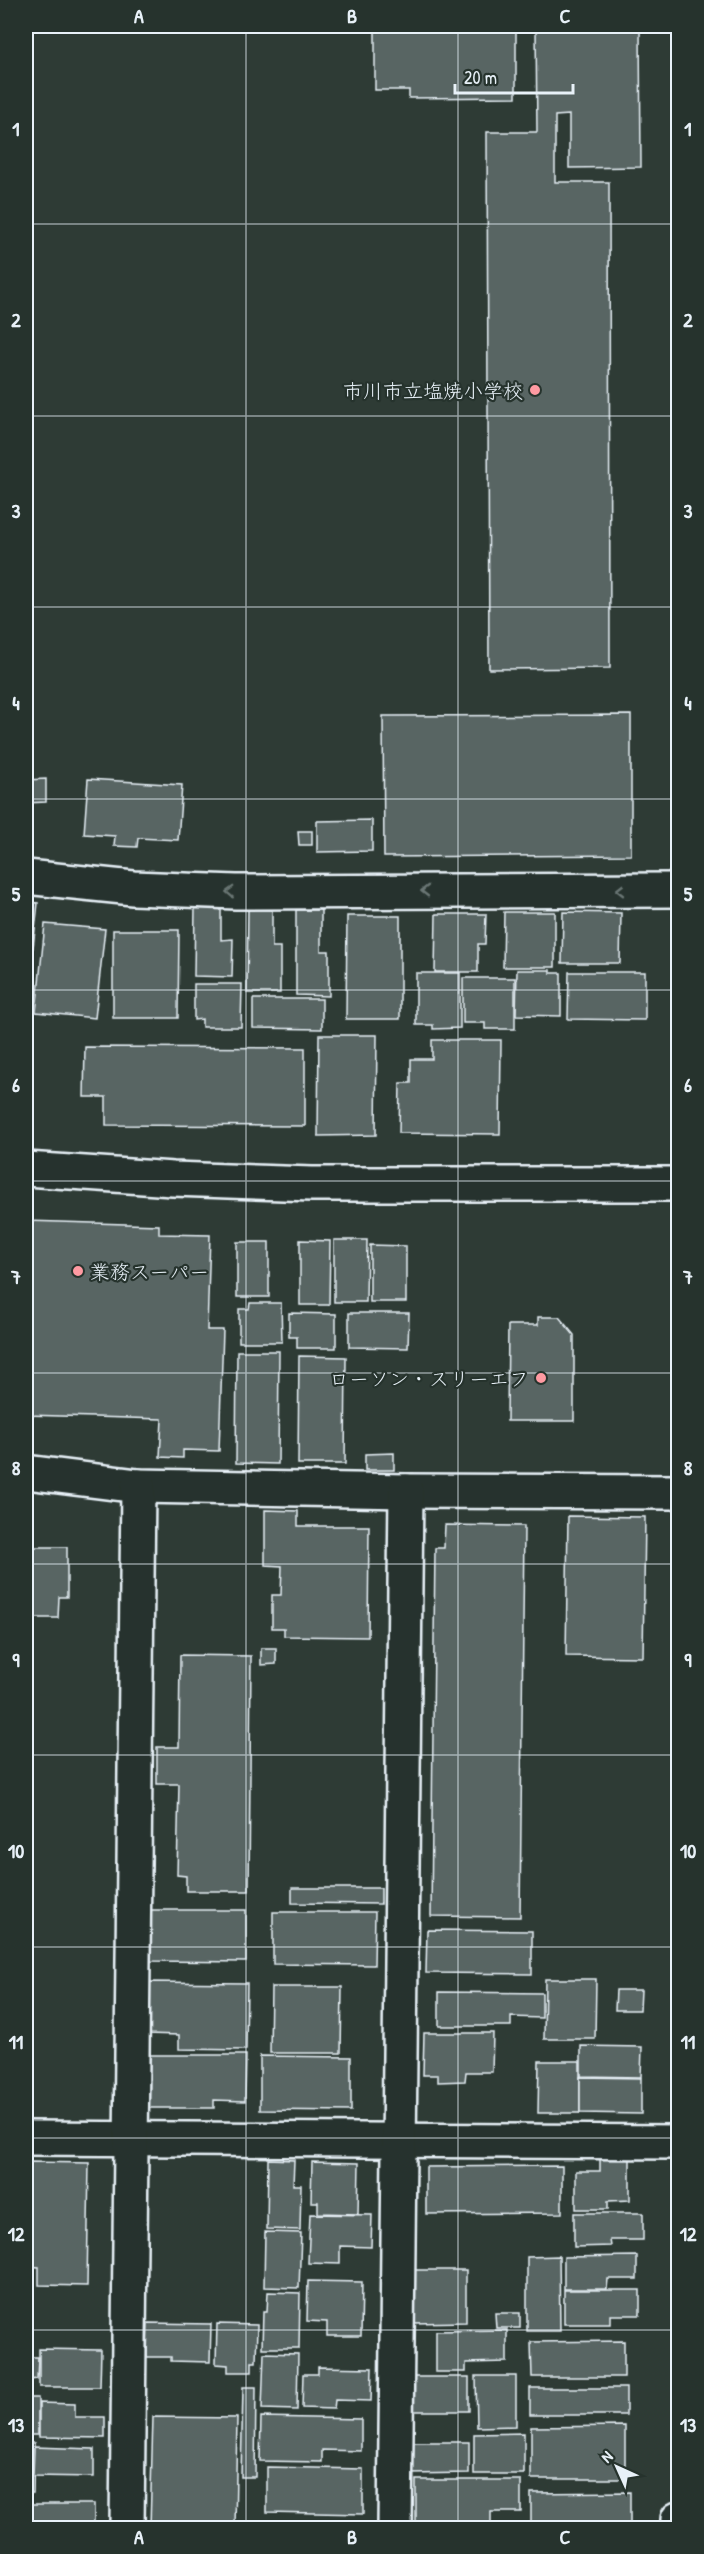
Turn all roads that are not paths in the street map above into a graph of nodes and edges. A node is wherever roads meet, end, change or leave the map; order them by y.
1 (26, 876) edge
2 (678, 890) edge
3 (26, 1169) edge
4 (678, 1184) edge
5 (26, 1472) edge
6 (138, 1486) junction
7 (406, 1491) junction
8 (678, 1492) edge
9 (26, 2138) edge
10 (130, 2139) junction
11 (400, 2141) junction
12 (678, 2142) edge
13 (678, 2519) edge
14 (127, 2529) edge
15 (395, 2529) edge
16 (678, 2529) edge

2 -> 1 street
3 - 4 street
5 - 6 street
6 - 7 street
6 - 10 street
7 - 8 street
7 - 11 street
9 - 10 street
10 - 11 street
10 - 14 street
11 - 12 street
11 - 15 street
13 - 16 street

